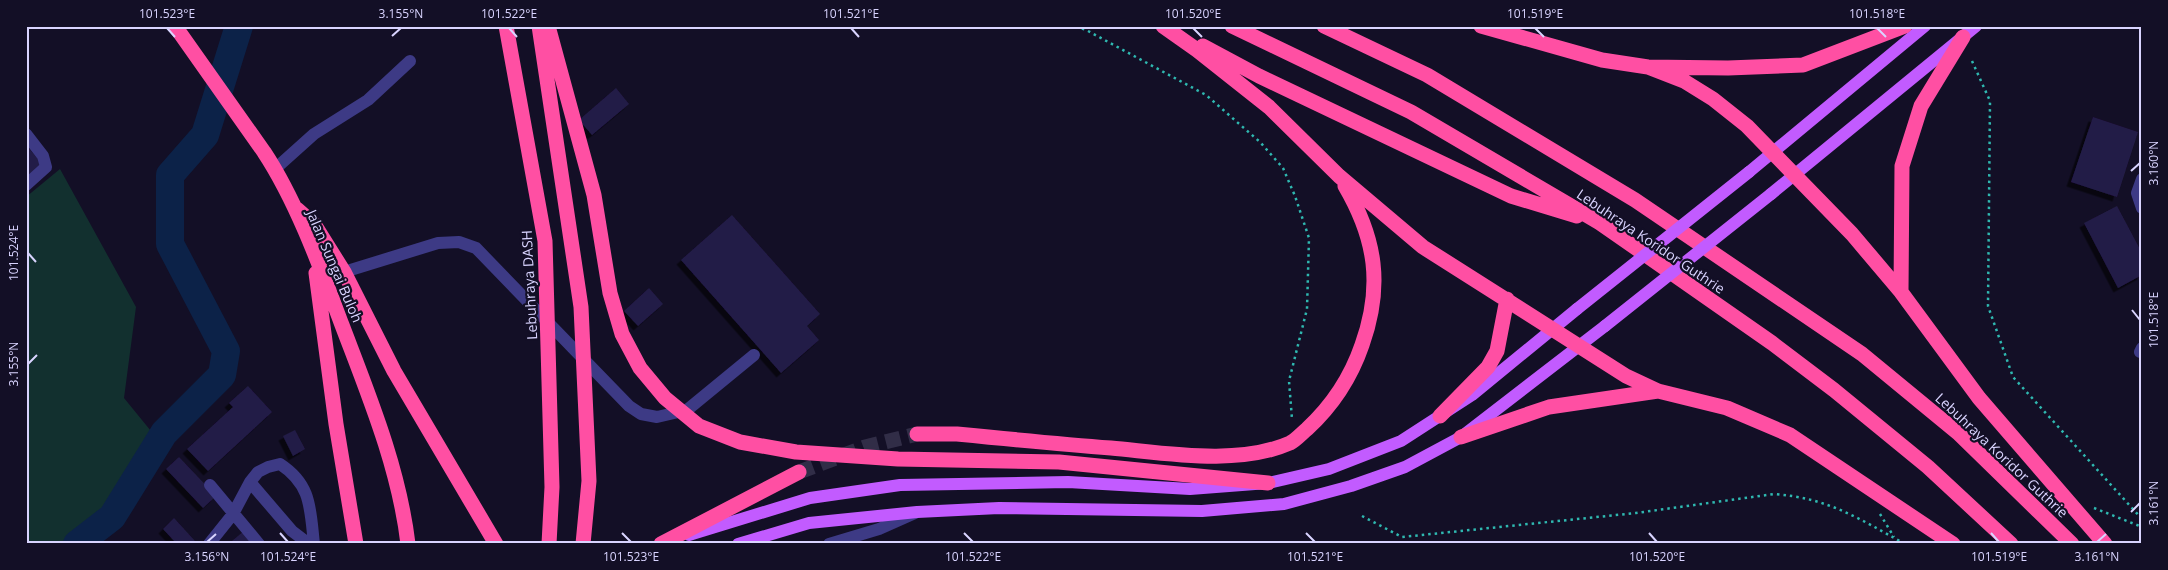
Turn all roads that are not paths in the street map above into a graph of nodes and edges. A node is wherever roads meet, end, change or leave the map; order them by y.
1 (506, 26) edge
2 (539, 26) edge
3 (548, 26) edge
4 (1163, 26) edge
5 (1167, 26) edge
6 (1232, 26) edge
7 (1324, 26) edge
8 (1481, 26) edge
9 (1905, 26) edge
10 (1925, 26) edge
11 (1976, 26) edge
12 (178, 29) edge
13 (1962, 37) junction
14 (410, 61) dead end
15 (1648, 67) junction
16 (26, 134) edge
17 (1772, 153) junction
18 (275, 169) junction
19 (1794, 175) junction
20 (1339, 176) junction
21 (2142, 178) edge
22 (26, 185) edge
23 (292, 205) junction
24 (2142, 208) edge
25 (1600, 223) junction
26 (313, 253) junction
27 (344, 272) junction
28 (1901, 292) junction
29 (1506, 299) junction
30 (1554, 329) junction
31 (1580, 346) junction
32 (754, 355) dead end
33 (1658, 391) junction
34 (1440, 416) junction
35 (917, 434) tunnel mouth
36 (1461, 437) junction
37 (799, 472) tunnel mouth
38 (250, 482) junction
39 (1268, 483) junction
40 (210, 485) dead end
41 (917, 512) junction
42 (233, 514) junction
43 (407, 539) edge
44 (211, 543) edge
45 (259, 544) edge
46 (309, 544) edge
47 (314, 544) edge
48 (356, 544) edge
49 (496, 544) edge
50 (549, 544) edge
51 (583, 544) edge
52 (661, 544) edge
53 (666, 544) edge
54 (738, 544) edge
55 (829, 544) edge
56 (1953, 544) edge
57 (2011, 544) edge
58 (2072, 544) edge
59 (2105, 544) edge

1 - 50 highway, Lebuhraya DASH, bridge
2 - 51 highway, bridge
3 - 39 highway, bridge
4 - 20 highway
5 - 25 highway
6 - 25 highway, Lebuhraya Koridor Guthrie
7 - 58 highway, Lebuhraya Koridor Guthrie
8 - 15 highway
9 - 15 highway
10 - 17 main road
11 - 13 main road
12 - 18 highway, Jalan Sungai Buloh
13 - 19 main road
13 - 28 highway
14 - 18 street
15 - 17 highway
16 - 22 street
17 - 19 highway
17 - 30 main road, bridge
18 - 23 highway, Jalan Sungai Buloh
19 - 28 highway
19 - 31 main road, bridge
20 - 29 highway
20 - 35 highway
21 - 24 street
23 - 26 highway, Jalan Sungai Buloh
23 - 27 highway
25 - 57 highway, Lebuhraya Koridor Guthrie
26 - 43 highway, Jalan Sungai Buloh
26 - 48 highway
27 - 32 street
27 - 49 highway
28 - 59 highway
29 - 30 highway
29 - 34 highway
30 - 31 highway
30 - 34 main road
31 - 33 highway
31 - 36 main road
33 - 36 highway
33 - 56 highway
34 - 39 main road
36 - 41 main road
37 - 52 highway
38 - 42 street
38 - 46 street
38 - 47 street
39 - 53 main road
40 - 42 street
41 - 54 main road
41 - 55 street
42 - 44 street
42 - 45 street

